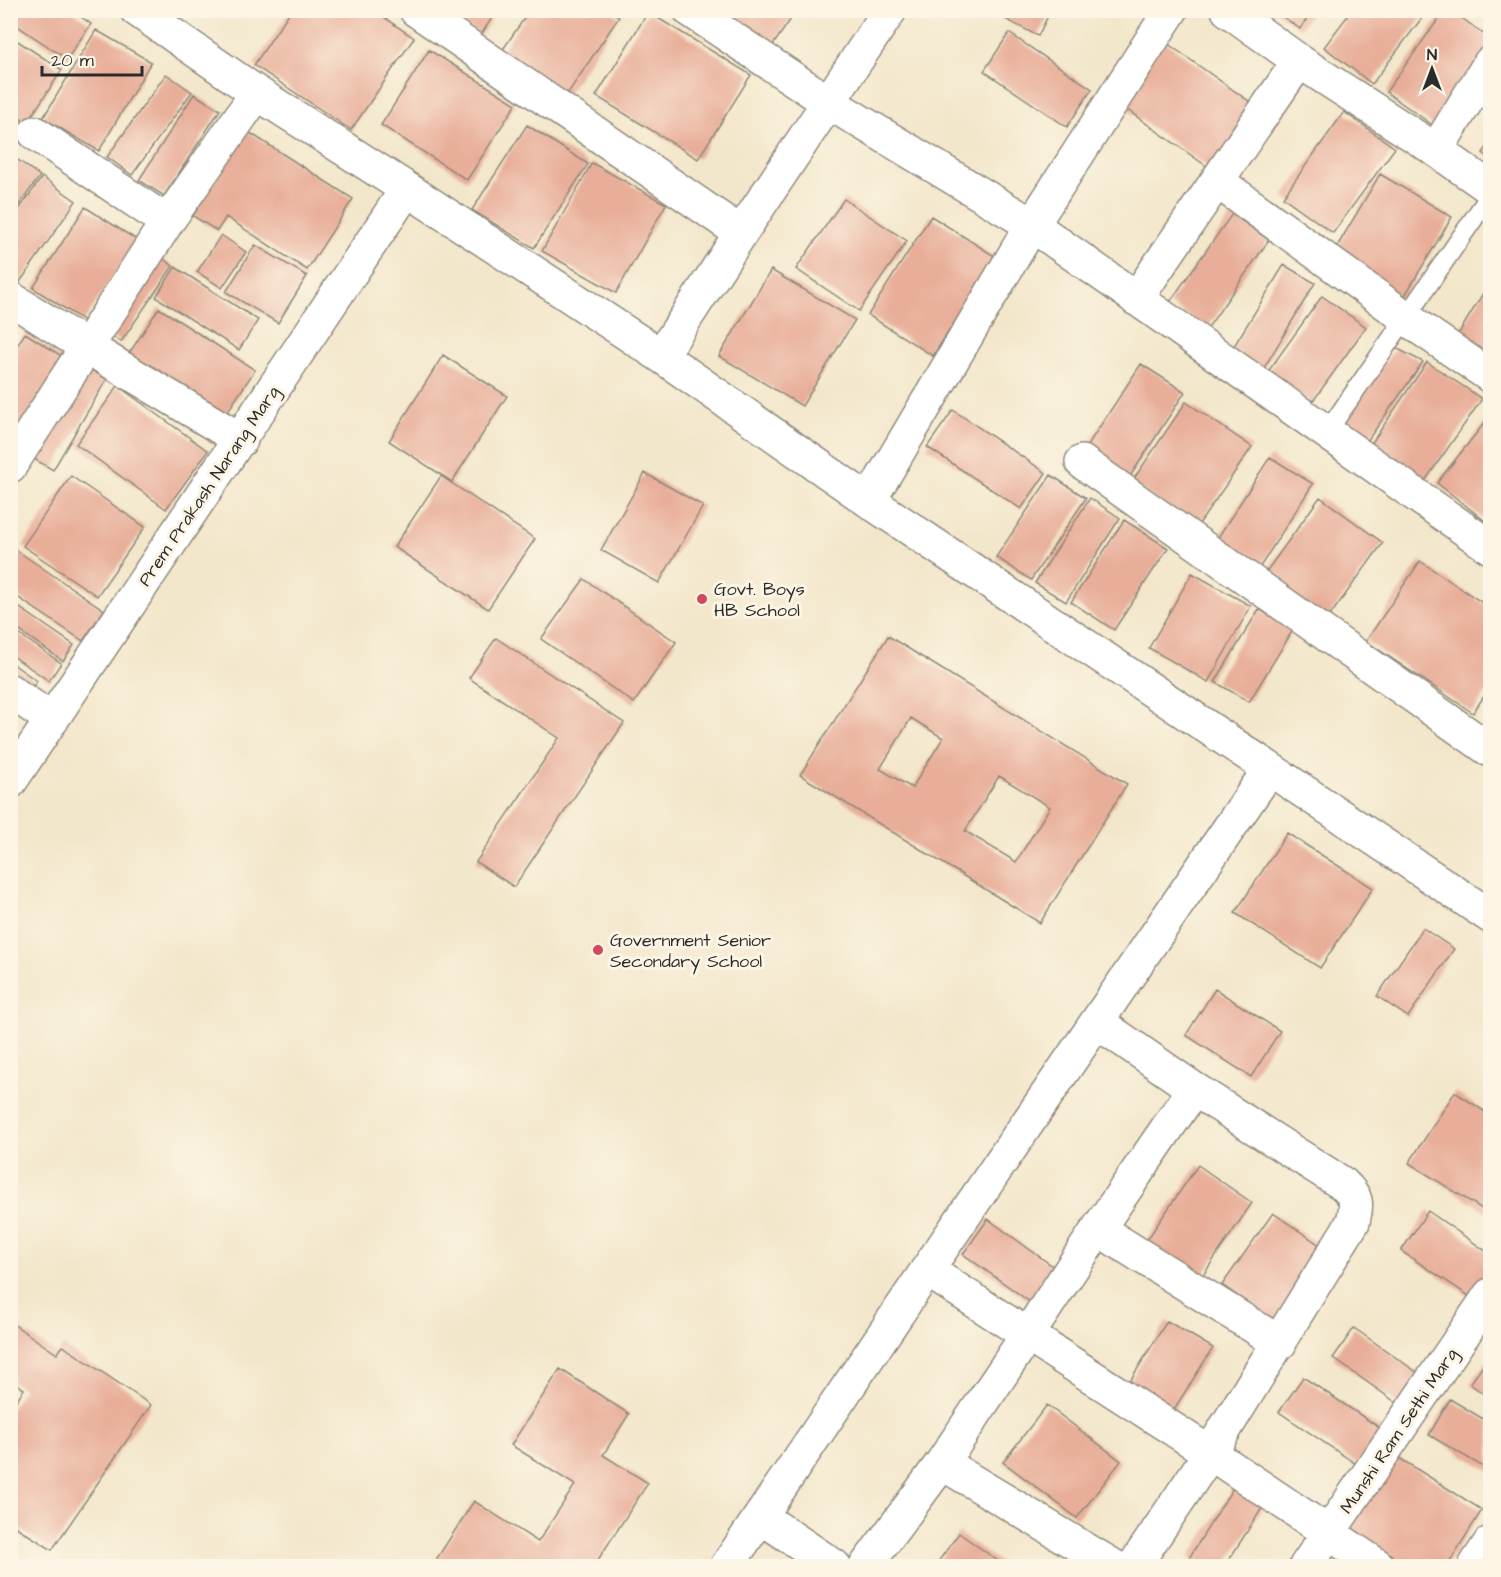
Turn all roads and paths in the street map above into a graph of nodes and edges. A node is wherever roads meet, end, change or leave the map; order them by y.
1 (137, 10) edge
2 (416, 10) edge
3 (690, 10) edge
4 (890, 10) edge
5 (1172, 10) edge
6 (1228, 10) edge
7 (1299, 61) junction
8 (1491, 63) edge
9 (257, 93) junction
10 (828, 102) junction
11 (35, 133) dead end
12 (1436, 150) junction
13 (1217, 181) junction
14 (1491, 188) edge
15 (407, 189) junction
16 (1491, 195) edge
17 (167, 222) junction
18 (1032, 225) junction
19 (741, 233) junction
20 (10, 298) edge
21 (1136, 299) junction
22 (1405, 317) junction
23 (87, 347) junction
24 (662, 356) junction
25 (1491, 376) edge
26 (1327, 432) junction
27 (241, 440) junction
28 (1082, 462) dead end
29 (10, 466) edge
30 (869, 501) junction
31 (1491, 547) edge
32 (10, 691) edge
33 (52, 720) junction
34 (1491, 750) edge
35 (1269, 770) junction
36 (10, 782) edge
37 (1491, 916) edge
38 (1097, 1022) junction
39 (1194, 1089) junction
40 (1098, 1228) junction
41 (927, 1270) junction
42 (1487, 1308) edge
43 (1028, 1335) junction
44 (1280, 1343) junction
45 (1210, 1453) junction
46 (942, 1463) junction
47 (761, 1517) junction
48 (1329, 1534) junction
49 (1491, 1543) edge
50 (728, 1566) edge
51 (834, 1566) edge
52 (866, 1566) edge
53 (1113, 1566) edge
54 (1134, 1566) edge
55 (1306, 1566) edge
56 (1378, 1566) edge
57 (1475, 1566) edge

1 - 9 street
2 - 19 street
3 - 10 street
4 - 10 street
5 - 18 street
6 - 7 street
7 - 12 street
7 - 13 street
8 - 12 street
9 - 15 street
9 - 17 street
10 - 18 street
10 - 19 street
11 - 17 street
12 - 14 street
13 - 21 street
13 - 22 street
15 - 24 street
15 - 27 street, Prem Prakash Narang Marg
16 - 22 lane
17 - 23 street
18 - 21 street
18 - 30 street
19 - 24 street
20 - 23 street
21 - 26 street
22 - 25 street
22 - 26 lane
23 - 27 street
23 - 29 street
24 - 30 street
26 - 31 street
27 - 33 street, Prem Prakash Narang Marg
28 - 34 street
30 - 35 street
32 - 33 street
33 - 36 street, Prem Prakash Narang Marg
35 - 37 street
35 - 38 street
38 - 39 street
38 - 41 street
39 - 40 street
39 - 44 street
40 - 43 street
40 - 44 street
41 - 43 street
41 - 47 street
42 - 48 street, Munshi Ram Sethi Marg
43 - 45 street
43 - 46 street
44 - 45 street
45 - 48 street
45 - 54 street
46 - 52 street
46 - 53 street
47 - 50 street
47 - 51 street
48 - 55 street, Munshi Ram Sethi Marg
48 - 56 street
49 - 57 street

